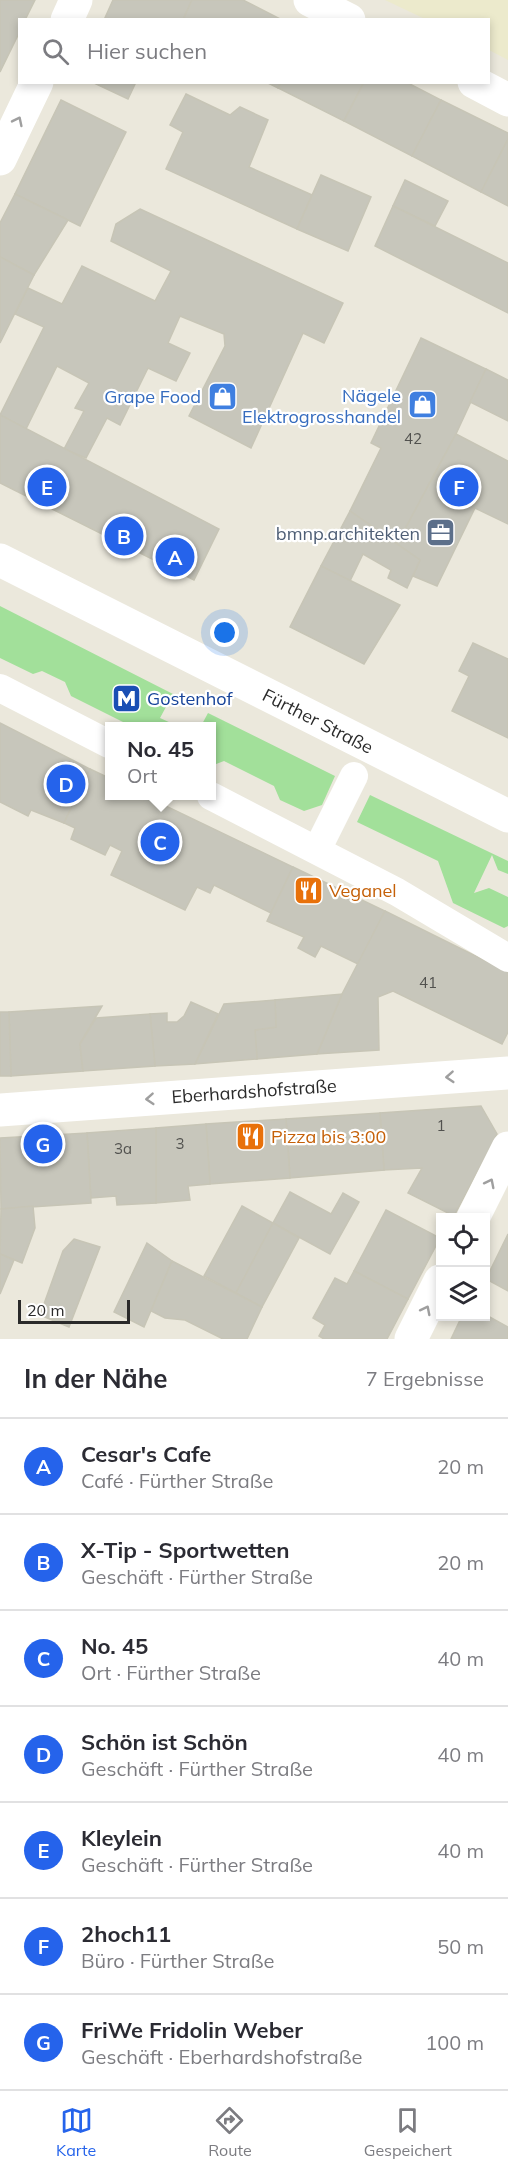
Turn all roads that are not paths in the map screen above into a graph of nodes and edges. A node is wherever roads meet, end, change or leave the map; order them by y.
1 (76, 0) edge
2 (310, 0) edge
3 (68, 18) edge
4 (345, 18) edge
5 (36, 84) edge
6 (478, 84) edge
7 (508, 100) edge
8 (0, 159) edge
9 (0, 561) edge
10 (0, 688) edge
11 (105, 742) edge
12 (354, 776) dead end
13 (508, 794) edge
14 (216, 798) edge
15 (474, 799) junction
16 (508, 816) edge
17 (317, 850) junction
18 (508, 945) edge
19 (508, 1073) edge
20 (0, 1110) edge
21 (508, 1148) edge
22 (476, 1213) edge
23 (436, 1291) edge
24 (411, 1339) edge

1 - 3 street
2 - 4 street
8 -> 5 street
6 - 7 street
9 - 15 street, Fürther Straße
10 - 11 street
12 - 17 street
13 - 15 street
14 - 17 street
15 - 16 street, Fürther Straße
17 - 18 street
19 -> 20 street, Eberhardshofstraße
22 -> 21 street
24 -> 23 street

